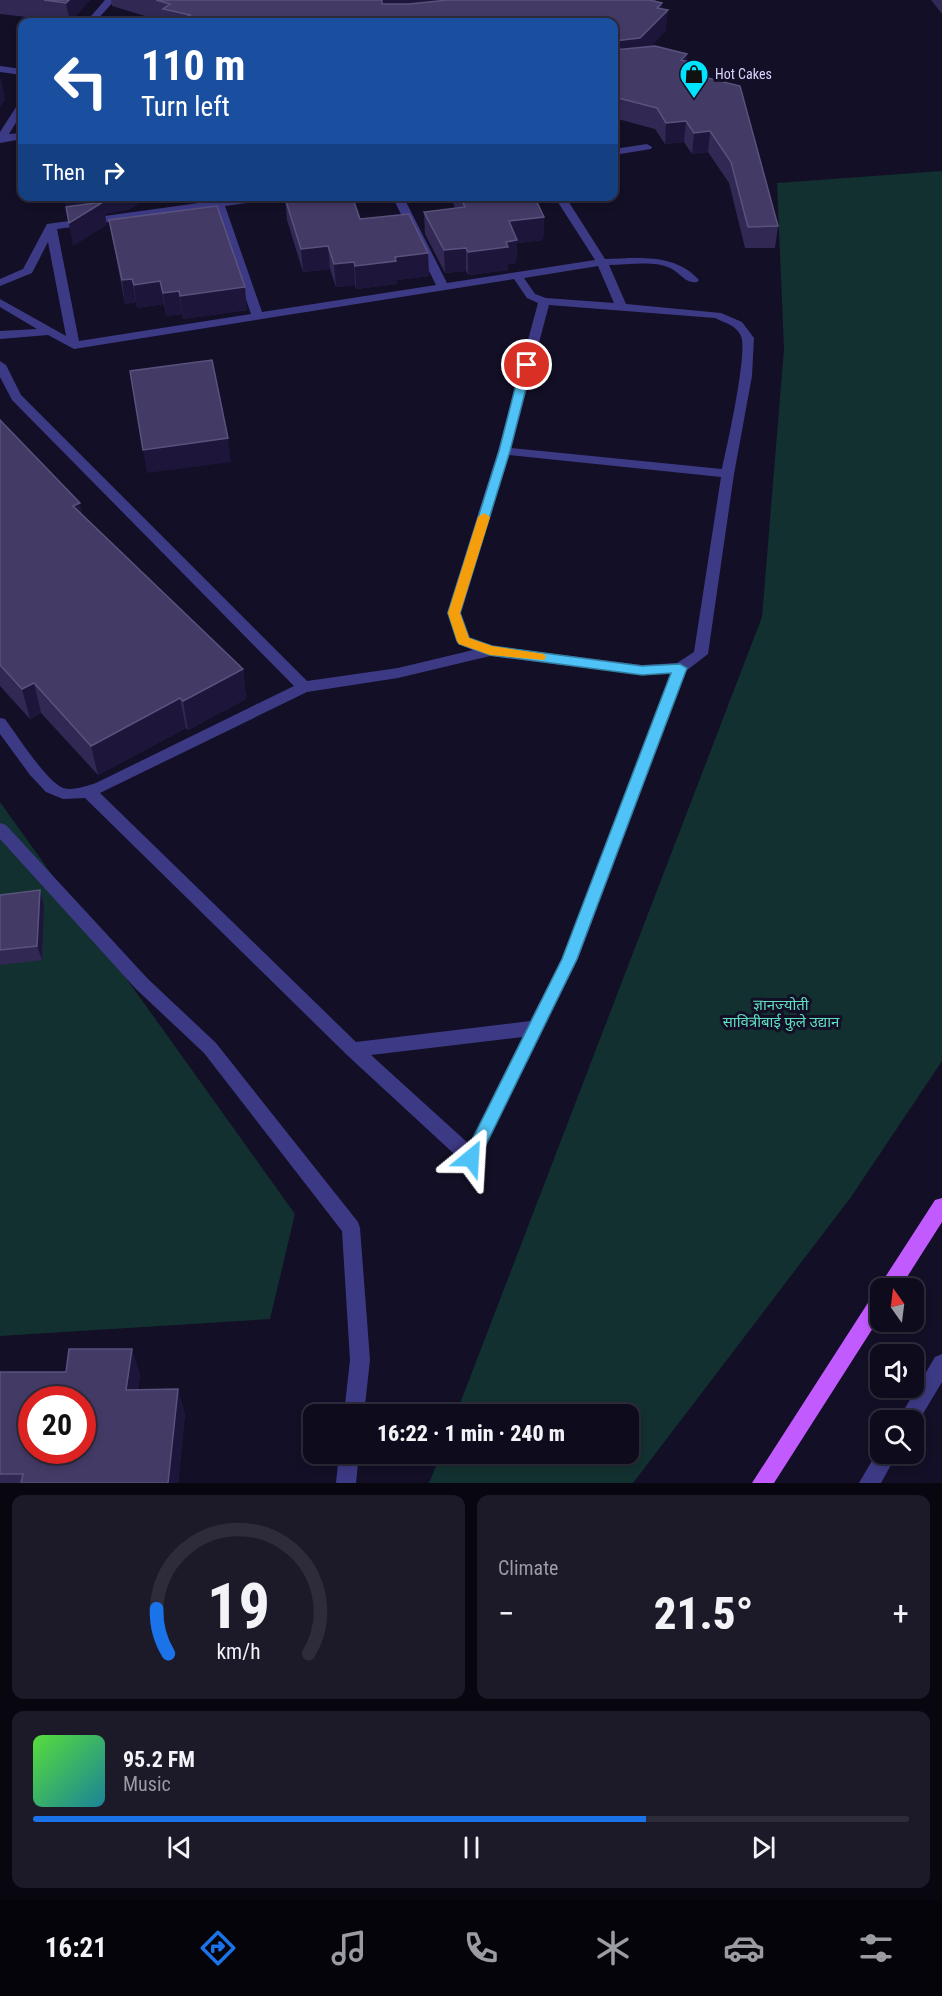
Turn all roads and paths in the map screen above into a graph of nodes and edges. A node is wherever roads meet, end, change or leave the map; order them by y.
1 (110, 0) edge
2 (94, 18) edge
3 (0, 69) edge
4 (18, 71) edge
5 (18, 112) edge
6 (18, 137) edge
7 (1, 139) edge
8 (647, 147) dead end
9 (618, 151) edge
10 (241, 201) edge
11 (400, 201) edge
12 (562, 201) edge
13 (219, 204) junction
14 (51, 226) junction
15 (602, 262) junction
16 (517, 275) junction
17 (693, 280) dead end
18 (0, 283) edge
19 (443, 287) junction
20 (544, 301) junction
21 (0, 302) edge
22 (621, 306) junction
23 (258, 316) junction
24 (51, 331) junction
25 (0, 335) edge
26 (74, 345) junction
27 (0, 365) edge
28 (4, 380) edge
29 (504, 451) junction
30 (728, 474) junction
31 (490, 651) junction
32 (680, 668) junction
33 (304, 687) junction
34 (0, 723) edge
35 (88, 791) junction
36 (0, 829) edge
37 (536, 1028) junction
38 (353, 1050) junction
39 (942, 1206) edge
40 (895, 1278) edge
41 (870, 1316) edge
42 (942, 1364) edge
43 (355, 1404) edge
44 (914, 1410) edge
45 (349, 1464) edge
46 (881, 1464) edge
47 (346, 1483) edge
48 (762, 1483) edge
49 (869, 1483) edge

1 - 2 street
3 - 4 street
5 - 7 street
6 - 7 street
8 - 9 street
10 - 13 street
11 - 19 street
12 - 15 street
13 - 14 street
13 - 23 street
14 - 18 street
14 - 26 street
15 - 16 street
15 - 17 street
15 - 22 street
16 - 19 street
16 - 20 street
19 - 23 street
20 - 22 street
20 - 29 street
21 - 24 street
22 - 30 street
23 - 26 street
24 - 25 street
24 - 26 street
27 - 28 street
28 - 33 street
29 - 30 street
29 - 31 street
30 - 32 street
31 - 32 street
31 - 33 street
32 - 37 street
33 - 35 street
34 - 35 street
35 - 38 street
36 - 43 street
37 - 38 street
37 - 38 street
39 - 40 main road
41 - 48 main road
42 - 44 street
45 - 47 street
46 - 49 street

